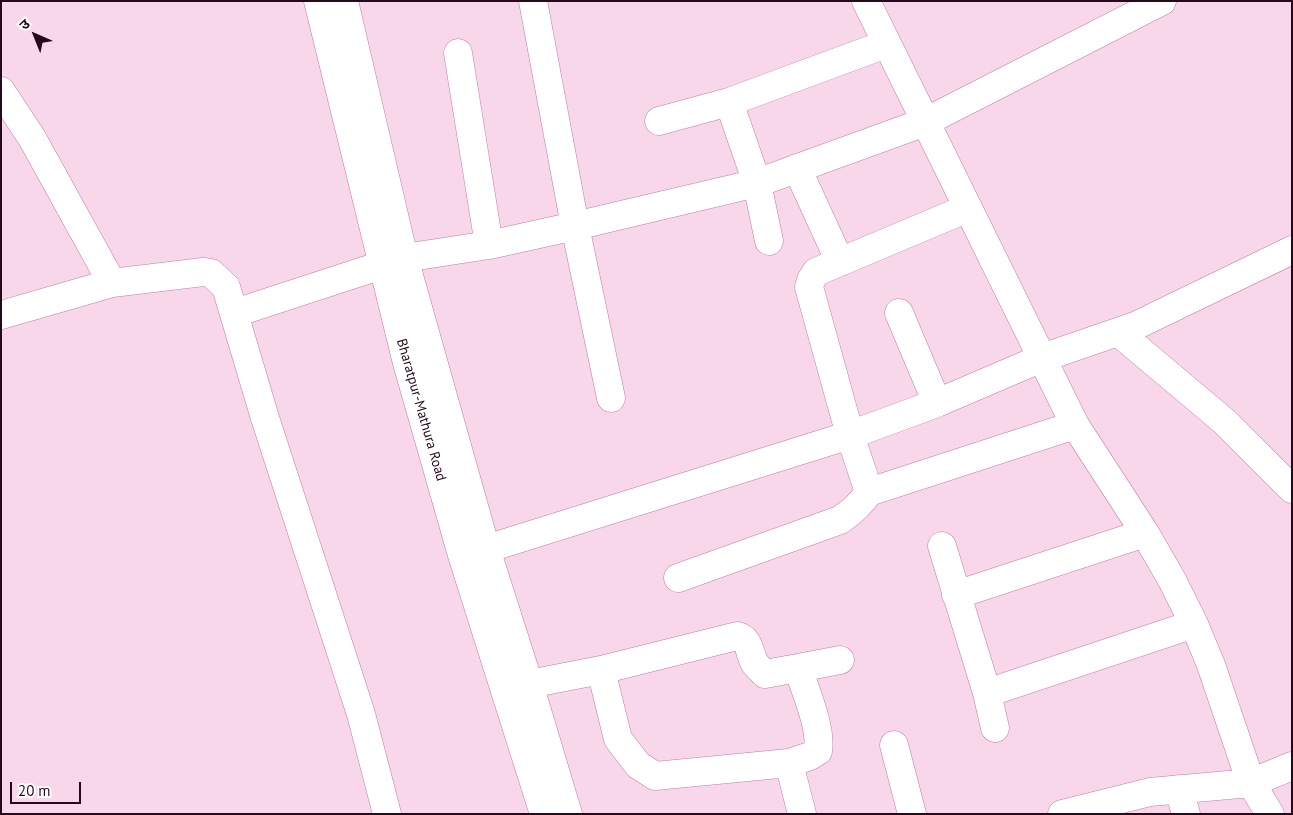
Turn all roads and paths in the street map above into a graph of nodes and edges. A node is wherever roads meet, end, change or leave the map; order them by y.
1 (318, 1) edge
2 (344, 1) edge
3 (533, 1) edge
4 (866, 1) edge
5 (1162, 1) edge
6 (886, 44) junction
7 (458, 53) dead end
8 (1, 91) edge
9 (729, 102) junction
10 (659, 121) dead end
11 (925, 122) junction
12 (797, 168) junction
13 (758, 183) junction
14 (968, 208) junction
15 (576, 226) junction
16 (769, 241) dead end
17 (489, 245) junction
18 (1292, 250) edge
19 (393, 261) junction
20 (840, 262) junction
21 (112, 283) junction
22 (235, 313) junction
23 (899, 313) dead end
24 (1, 315) edge
25 (1118, 332) junction
26 (1042, 358) junction
27 (419, 360) junction
28 (611, 398) dead end
29 (937, 403) junction
30 (1075, 425) junction
31 (850, 435) junction
32 (1292, 489) edge
33 (869, 492) junction
34 (1145, 533) junction
35 (942, 546) dead end
36 (486, 549) junction
37 (678, 578) dead end
38 (956, 595) junction
39 (1194, 624) junction
40 (840, 660) dead end
41 (798, 668) junction
42 (601, 670) junction
43 (529, 684) junction
44 (987, 693) junction
45 (995, 728) dead end
46 (894, 745) dead end
47 (536, 749) junction
48 (788, 763) junction
49 (1292, 766) edge
50 (1251, 784) junction
51 (1183, 802) edge
52 (387, 814) edge
53 (544, 814) edge
54 (568, 814) edge
55 (802, 814) edge
56 (912, 814) edge
57 (1062, 814) edge
58 (1270, 814) edge

1 - 19 main road, Bharatpur-Mathura Road
2 - 19 main road, Bharatpur-Mathura Road
3 - 15 main road
4 - 6 main road
5 - 11 main road
6 - 9 main road
6 - 11 main road
7 - 17 main road
8 - 21 main road
9 - 10 main road
9 - 13 main road
11 - 12 main road
11 - 14 main road
12 - 13 main road
12 - 20 main road
13 - 15 main road
13 - 16 main road
14 - 20 main road
14 - 26 main road
15 - 17 main road
15 - 28 main road
17 - 19 main road
18 - 25 main road
19 - 22 main road
19 - 27 main road, Bharatpur-Mathura Road
20 - 31 main road
21 - 22 main road
21 - 24 main road
22 - 52 main road
23 - 29 main road
25 - 26 main road
25 - 32 main road
26 - 29 main road
26 - 30 main road
27 - 36 main road, Bharatpur-Mathura Road
27 - 47 main road, Bharatpur-Mathura Road
29 - 31 main road
30 - 33 main road
30 - 34 main road
31 - 33 main road
31 - 36 main road
33 - 37 main road
34 - 38 main road
34 - 39 main road
35 - 38 main road
36 - 43 main road, Bharatpur-Mathura Road
38 - 44 main road
39 - 44 main road
39 - 50 main road
40 - 41 main road
41 - 42 main road
41 - 48 main road
42 - 43 main road
42 - 48 main road
43 - 47 main road, Bharatpur-Mathura Road
44 - 45 main road
46 - 56 main road
47 - 53 main road, Bharatpur-Mathura Road
47 - 54 main road, Bharatpur-Mathura Road
48 - 55 main road
49 - 50 main road
50 - 51 main road
50 - 58 main road
51 - 57 main road

